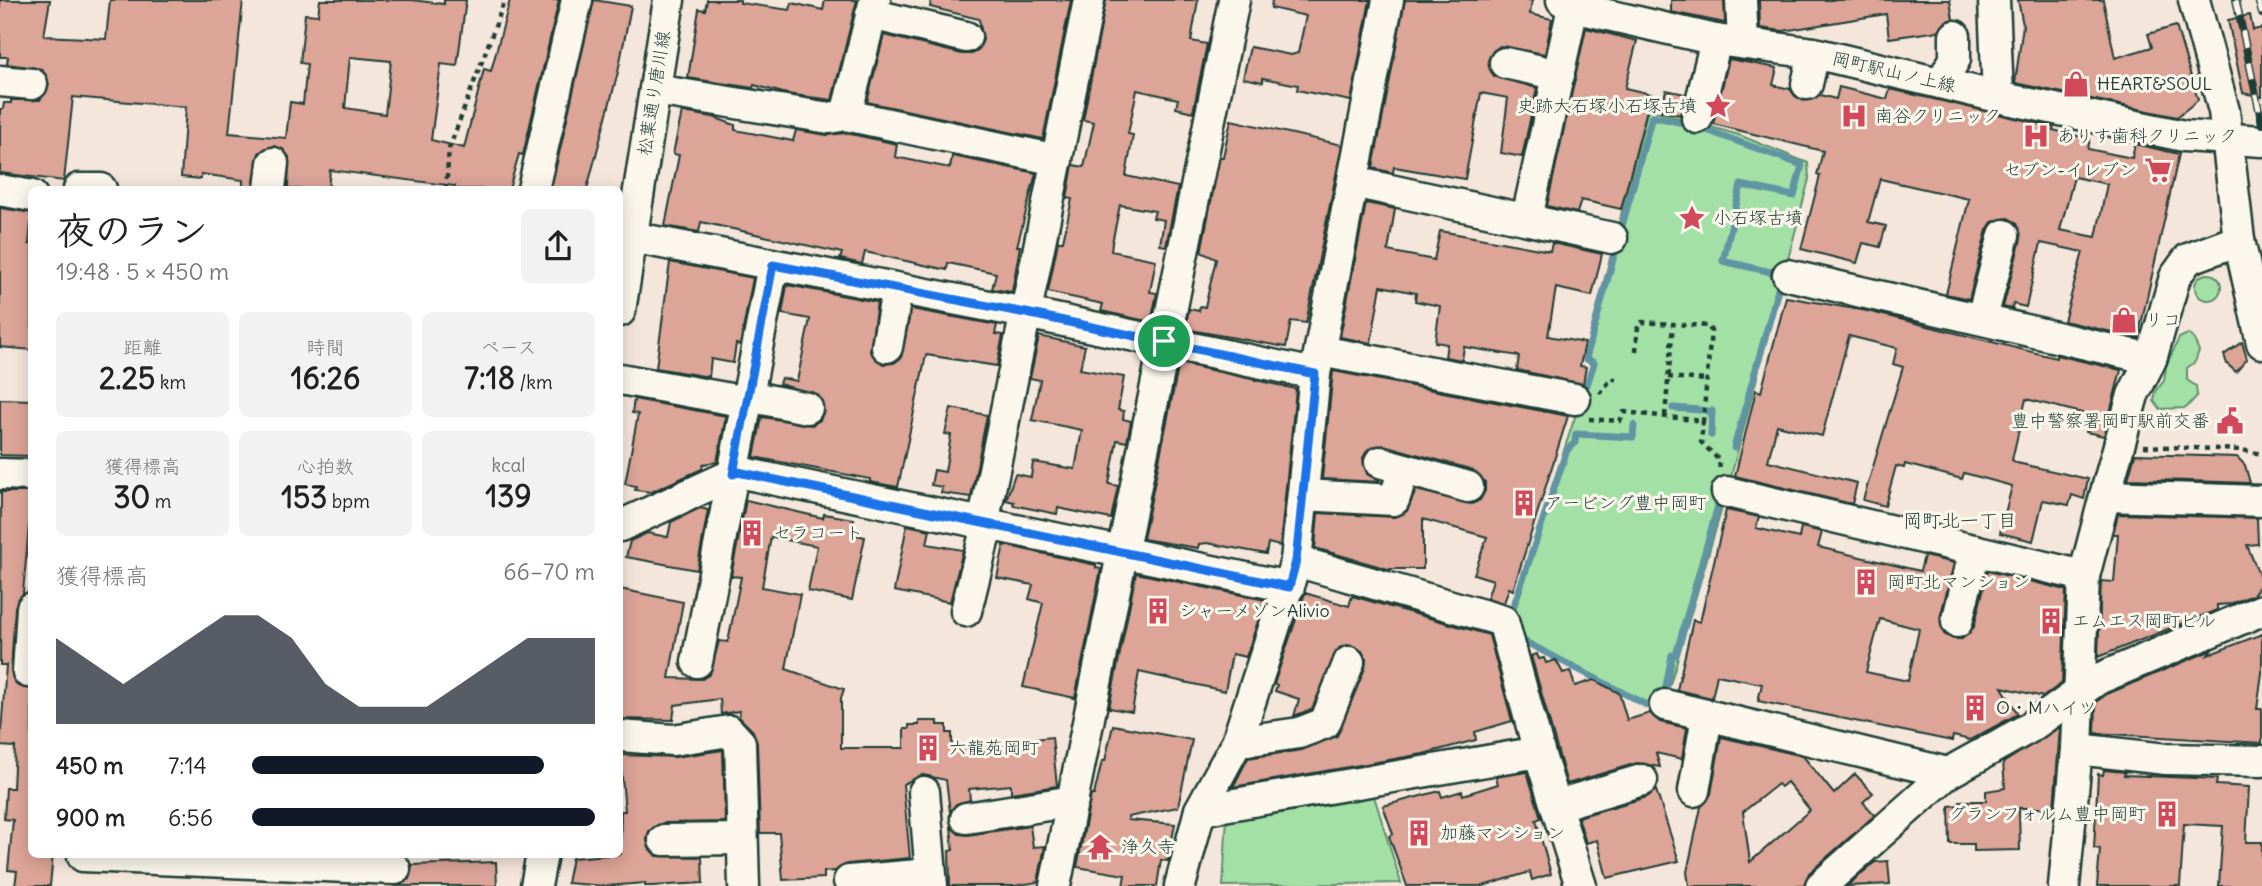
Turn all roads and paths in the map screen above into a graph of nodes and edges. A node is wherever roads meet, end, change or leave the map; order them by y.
1 (505, 0) edge
2 (577, 0) edge
3 (669, 0) edge
4 (1089, 0) edge
5 (1234, 0) edge
6 (1388, 0) edge
7 (1741, 0) edge
8 (1994, 0) edge
9 (2194, 0) edge
10 (1568, 3) edge
11 (873, 7) edge
12 (1612, 9) edge
13 (1955, 36) dead end
14 (966, 37) dead end
15 (1729, 41) junction
16 (1814, 53) junction
17 (1505, 63) dead end
18 (1559, 75) junction
19 (0, 81) edge
20 (1941, 83) junction
21 (32, 84) dead end
22 (1807, 84) dead end
23 (655, 90) junction
24 (1998, 97) junction
25 (846, 114) junction
26 (1697, 118) dead end
27 (2229, 139) junction
28 (2262, 141) edge
29 (1057, 160) junction
30 (1353, 182) junction
31 (446, 186) edge
32 (534, 186) edge
33 (0, 190) edge
34 (28, 195) edge
35 (1527, 218) junction
36 (2004, 235) dead end
37 (631, 237) junction
38 (1612, 238) dead end
39 (2239, 240) junction
40 (773, 265) junction
41 (1788, 275) dead end
42 (897, 290) junction
43 (623, 291) edge
44 (1026, 313) junction
45 (1982, 318) junction
46 (1673, 324) junction
47 (1164, 341) junction
48 (2262, 343) edge
49 (887, 347) dead end
50 (1636, 351) dead end
51 (2151, 359) junction
52 (1317, 363) junction
53 (1668, 377) junction
54 (623, 379) edge
55 (1616, 379) dead end
56 (1707, 380) junction
57 (748, 399) junction
58 (1585, 401) junction
59 (807, 408) dead end
60 (1665, 416) junction
61 (1703, 421) junction
62 (2142, 446) dead end
63 (2262, 454) edge
64 (0, 474) edge
65 (733, 474) junction
66 (28, 475) edge
67 (1468, 488) dead end
68 (1727, 492) joint
69 (1303, 495) junction
70 (2105, 496) junction
71 (2262, 501) edge
72 (985, 524) junction
73 (623, 525) edge
74 (1975, 550) junction
75 (1123, 551) junction
76 (1292, 574) junction
77 (2084, 576) junction
78 (2262, 610) edge
79 (967, 611) dead end
80 (1956, 622) dead end
81 (28, 629) edge
82 (697, 662) dead end
83 (1349, 662) dead end
84 (20, 672) edge
85 (2080, 694) junction
86 (1665, 705) dead end
87 (1707, 716) junction
88 (623, 736) edge
89 (1237, 742) junction
90 (2077, 749) junction
91 (1539, 752) junction
92 (2262, 761) edge
93 (1948, 773) junction
94 (1642, 780) dead end
95 (1694, 791) dead end
96 (924, 792) dead end
97 (1073, 801) junction
98 (1558, 805) junction
99 (1200, 810) junction
100 (965, 818) dead end
101 (742, 839) junction
102 (663, 840) dead end
103 (115, 858) edge
104 (541, 858) edge
105 (276, 868) edge
106 (395, 869) dead end
107 (931, 880) edge
108 (849, 881) dead end
109 (536, 886) edge
110 (744, 886) edge
111 (1055, 886) edge
112 (1180, 886) edge
113 (1581, 886) edge
114 (1821, 886) edge
115 (2064, 886) edge

1 - 31 path
2 - 32 street
3 - 23 street, 松葉通り唐川線
4 - 29 street
5 - 47 street
6 - 30 street
7 - 15 street
8 - 24 street
9 - 27 street
10 - 12 street, 岡町駅山ノ上線
10 - 18 street
11 - 14 street
11 - 25 street
12 - 15 street, 岡町駅山ノ上線
13 - 20 street
15 - 16 street, 岡町駅山ノ上線
15 - 26 street
16 - 20 street, 岡町駅山ノ上線
16 - 22 street
17 - 18 street
18 - 35 street
19 - 21 street
20 - 24 street, 岡町駅山ノ上線
23 - 25 street
23 - 37 street, 松葉通り唐川線
24 - 27 street, 岡町駅山ノ上線
25 - 29 street
27 - 28 street, 岡町駅山ノ上線
27 - 39 street
29 - 44 street
30 - 35 street
30 - 52 street
33 - 34 street
35 - 38 street
36 - 45 street
37 - 40 street
37 - 43 street, 松葉通り唐川線
39 - 48 street
39 - 51 street
40 - 42 street
40 - 57 street
41 - 45 street
42 - 44 street
42 - 49 street
44 - 47 street
44 - 72 street
45 - 51 street
46 - 50 path
46 - 53 path
46 - 56 path
47 - 52 street
47 - 75 street
51 - 70 street
52 - 58 street
52 - 69 street
53 - 56 path
53 - 60 path
54 - 57 street
55 - 58 path
56 - 61 path
57 - 59 street
57 - 65 street
58 - 60 path
60 - 61 path
61 - 68 path
62 - 63 path
64 - 66 street
65 - 72 street
65 - 73 street
65 - 82 street
67 - 69 street
68 - 74 street
69 - 76 street
70 - 71 street
70 - 77 street
72 - 75 street
72 - 79 street
74 - 77 street
74 - 80 street
75 - 76 street
75 - 97 street
76 - 89 street
76 - 91 street
77 - 85 street
78 - 85 street
81 - 84 street
83 - 89 street
85 - 90 street
85 - 93 street
86 - 87 street
87 - 93 street
87 - 95 street
88 - 101 street
89 - 99 street
90 - 92 street
90 - 115 street
91 - 98 street
91 - 99 street
93 - 114 street
94 - 98 street
96 - 107 street
97 - 100 street
97 - 111 street
98 - 113 street
99 - 112 street
101 - 102 street
101 - 110 street
103 - 105 street
104 - 109 street
105 - 106 street
107 - 108 street

